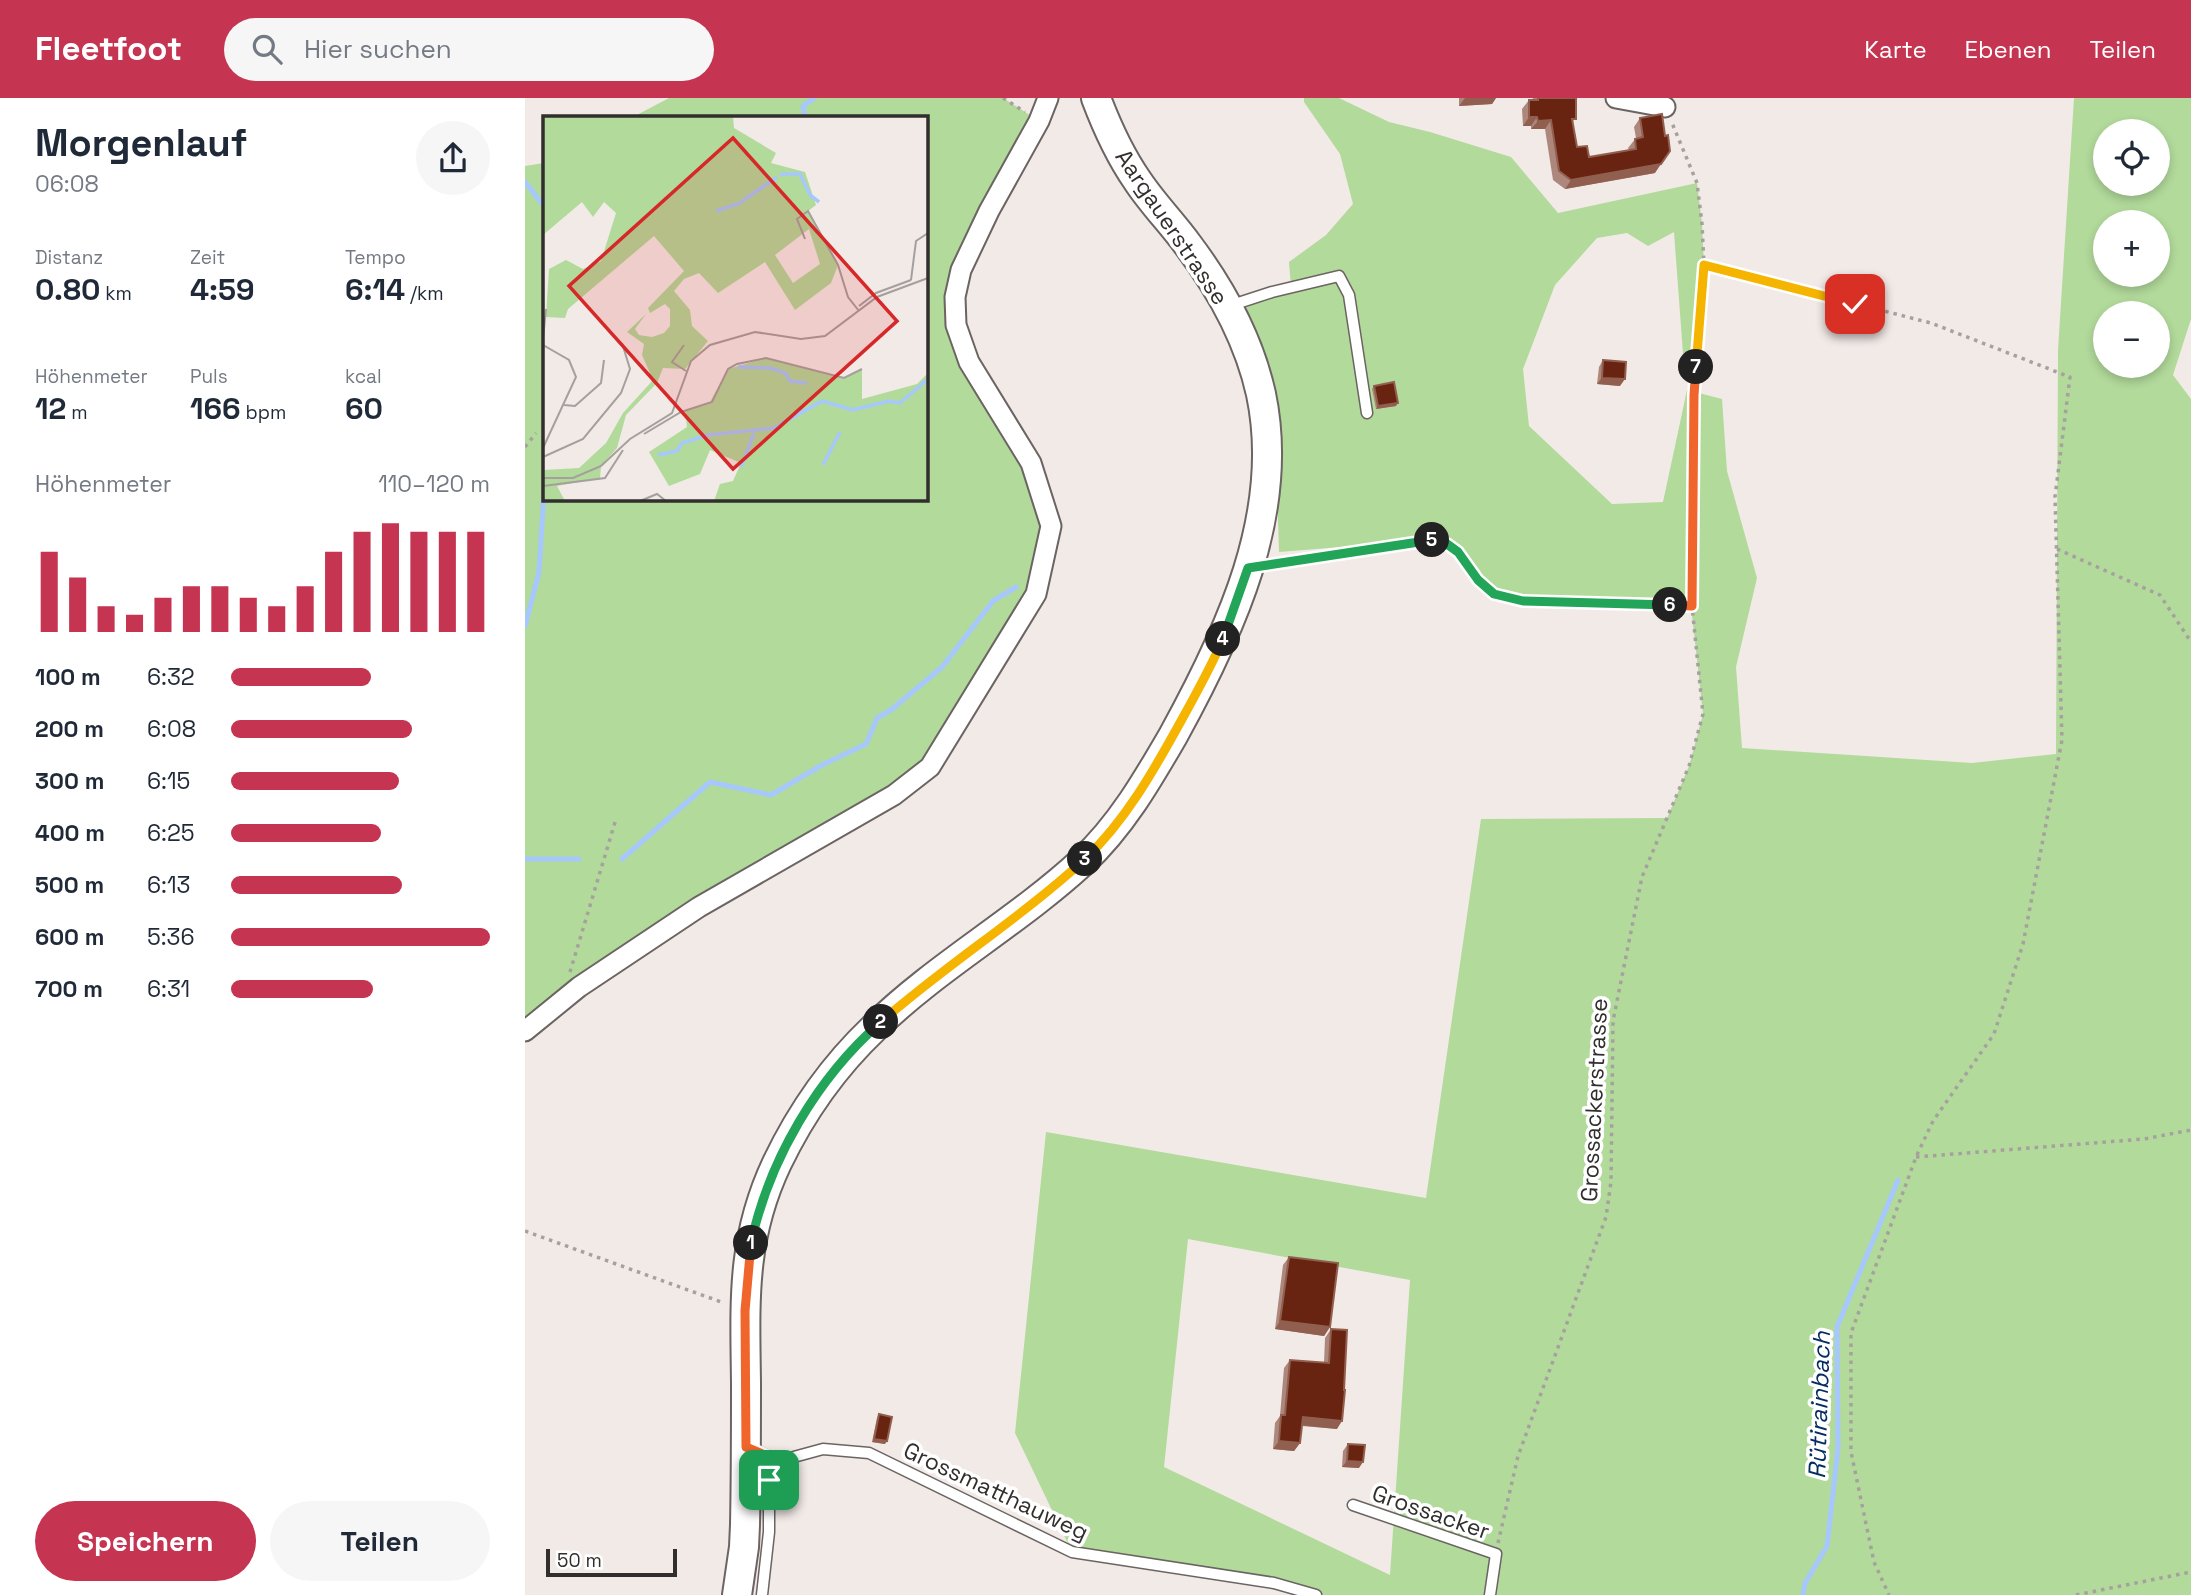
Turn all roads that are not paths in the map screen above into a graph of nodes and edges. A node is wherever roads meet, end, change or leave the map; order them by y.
1 (1048, 98) edge
2 (1096, 98) edge
3 (1616, 98) edge
4 (1665, 107) road end
5 (1227, 306) junction
6 (1367, 413) dead end
7 (525, 1031) edge
8 (746, 1447) junction
9 (779, 1461) junction
10 (1353, 1505) dead end
11 (737, 1595) edge
12 (762, 1595) edge
13 (1316, 1595) edge
14 (1490, 1595) edge

1 - 7 street
2 - 5 main road, Aargauerstrasse
3 - 4 street
5 - 6 lane
5 - 8 main road, Aargauerstrasse
8 - 9 lane
8 - 11 main road, Aargauerstrasse
9 - 12 lane
9 - 13 lane, Grossmatthauweg
10 - 14 lane, Grossacker

